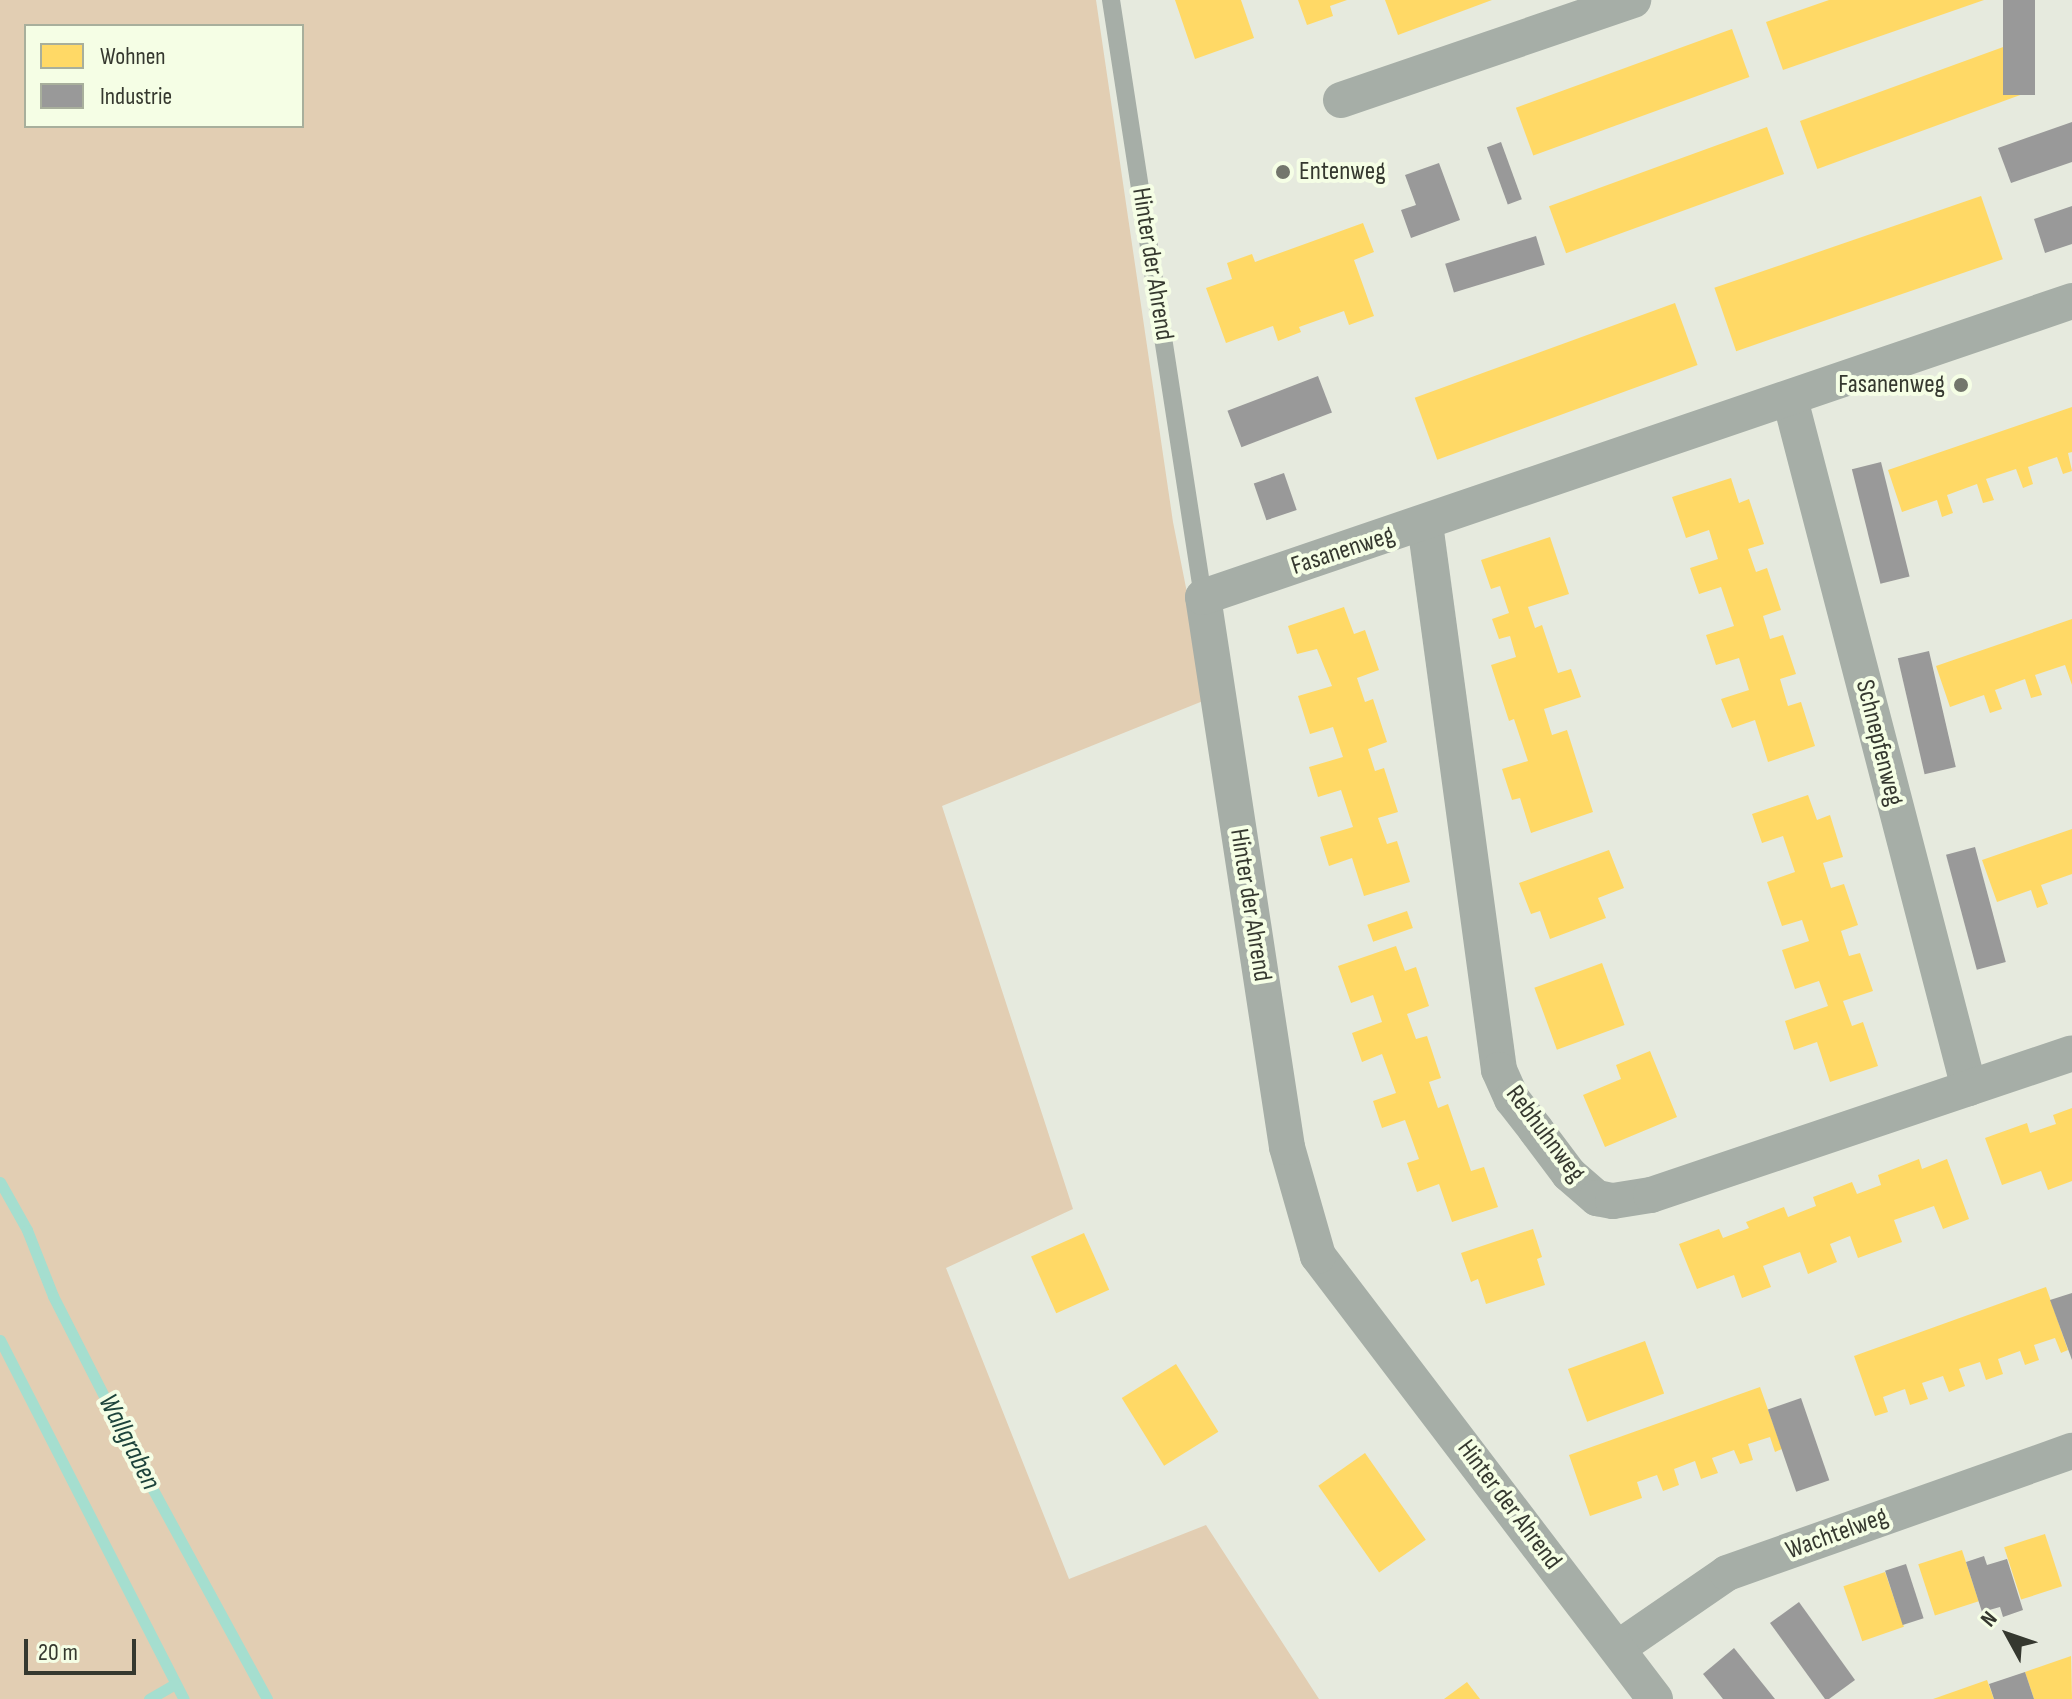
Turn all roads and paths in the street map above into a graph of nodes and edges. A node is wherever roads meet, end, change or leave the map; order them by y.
1 (1111, 0) edge
2 (1633, 0) edge
3 (1341, 100) dead end
4 (2072, 301) edge
5 (1790, 399) junction
6 (1425, 524) junction
7 (1203, 597) junction
8 (2072, 1053) edge
9 (1969, 1088) junction
10 (2072, 1451) edge
11 (1618, 1648) junction
12 (1655, 1699) edge

1 - 7 lane, Hinter der Ahrend
2 - 3 street
4 - 5 street, Fasanenweg
5 - 6 street, Fasanenweg
5 - 9 street, Schnepfenweg
6 - 7 street, Fasanenweg
6 - 9 street, Rebhuhnweg
7 - 11 street, Hinter der Ahrend
8 - 9 street, Rebhuhnweg
10 - 11 street, Wachtelweg
11 - 12 street, Hinter der Ahrend

